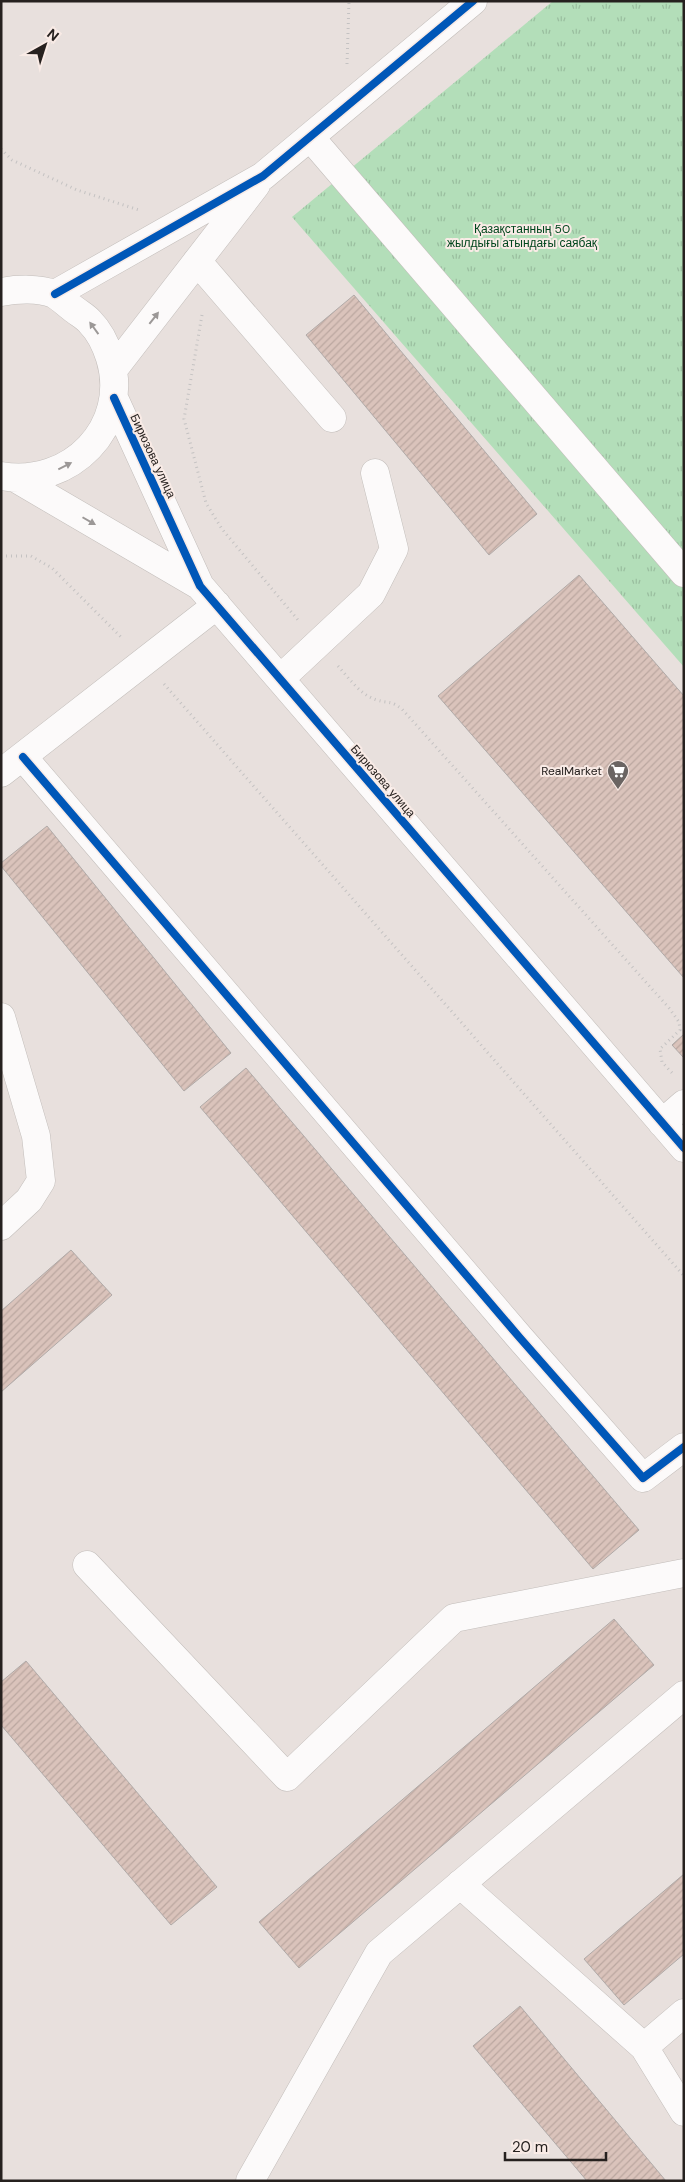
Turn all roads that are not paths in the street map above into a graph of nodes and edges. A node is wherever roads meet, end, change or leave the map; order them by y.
1 (473, 1) edge
2 (310, 137) junction
3 (263, 176) junction
4 (198, 261) junction
5 (1, 278) edge
6 (1, 292) edge
7 (46, 292) junction
8 (114, 370) junction
9 (114, 398) junction
10 (332, 418) dead end
11 (374, 473) dead end
12 (9, 477) edge
13 (684, 572) edge
14 (209, 596) junction
15 (280, 679) junction
16 (23, 757) junction
17 (1, 773) edge
18 (1, 1017) edge
19 (681, 1092) edge
20 (662, 1122) junction
21 (684, 1148) edge
22 (1, 1226) edge
23 (684, 1447) edge
24 (87, 1565) dead end
25 (684, 1573) edge
26 (684, 1695) edge
27 (460, 1884) junction
28 (684, 2013) edge
29 (644, 2047) junction
30 (684, 2112) edge
31 (250, 2181) edge

1 - 2 street
2 - 3 street
2 - 13 street
3 - 4 street
3 - 7 street
8 -> 4 street
4 - 10 street
5 - 7 street
6 - 7 street
8 -> 7 street, Бирюзова улица
8 - 9 street, Бирюзова улица
12 -> 9 street, Бирюзова улица
9 - 14 street, Бирюзова улица
11 - 15 street
12 -> 14 street, Бирюзова улица
14 - 15 street, Бирюзова улица
14 - 16 street
15 - 20 street, Бирюзова улица
16 - 17 street
16 - 23 street
18 - 22 street
19 - 20 street
20 - 21 street, Бирюзова улица
24 - 25 street
26 - 27 street
27 - 29 street
27 - 31 street
28 - 29 street
29 - 30 street

